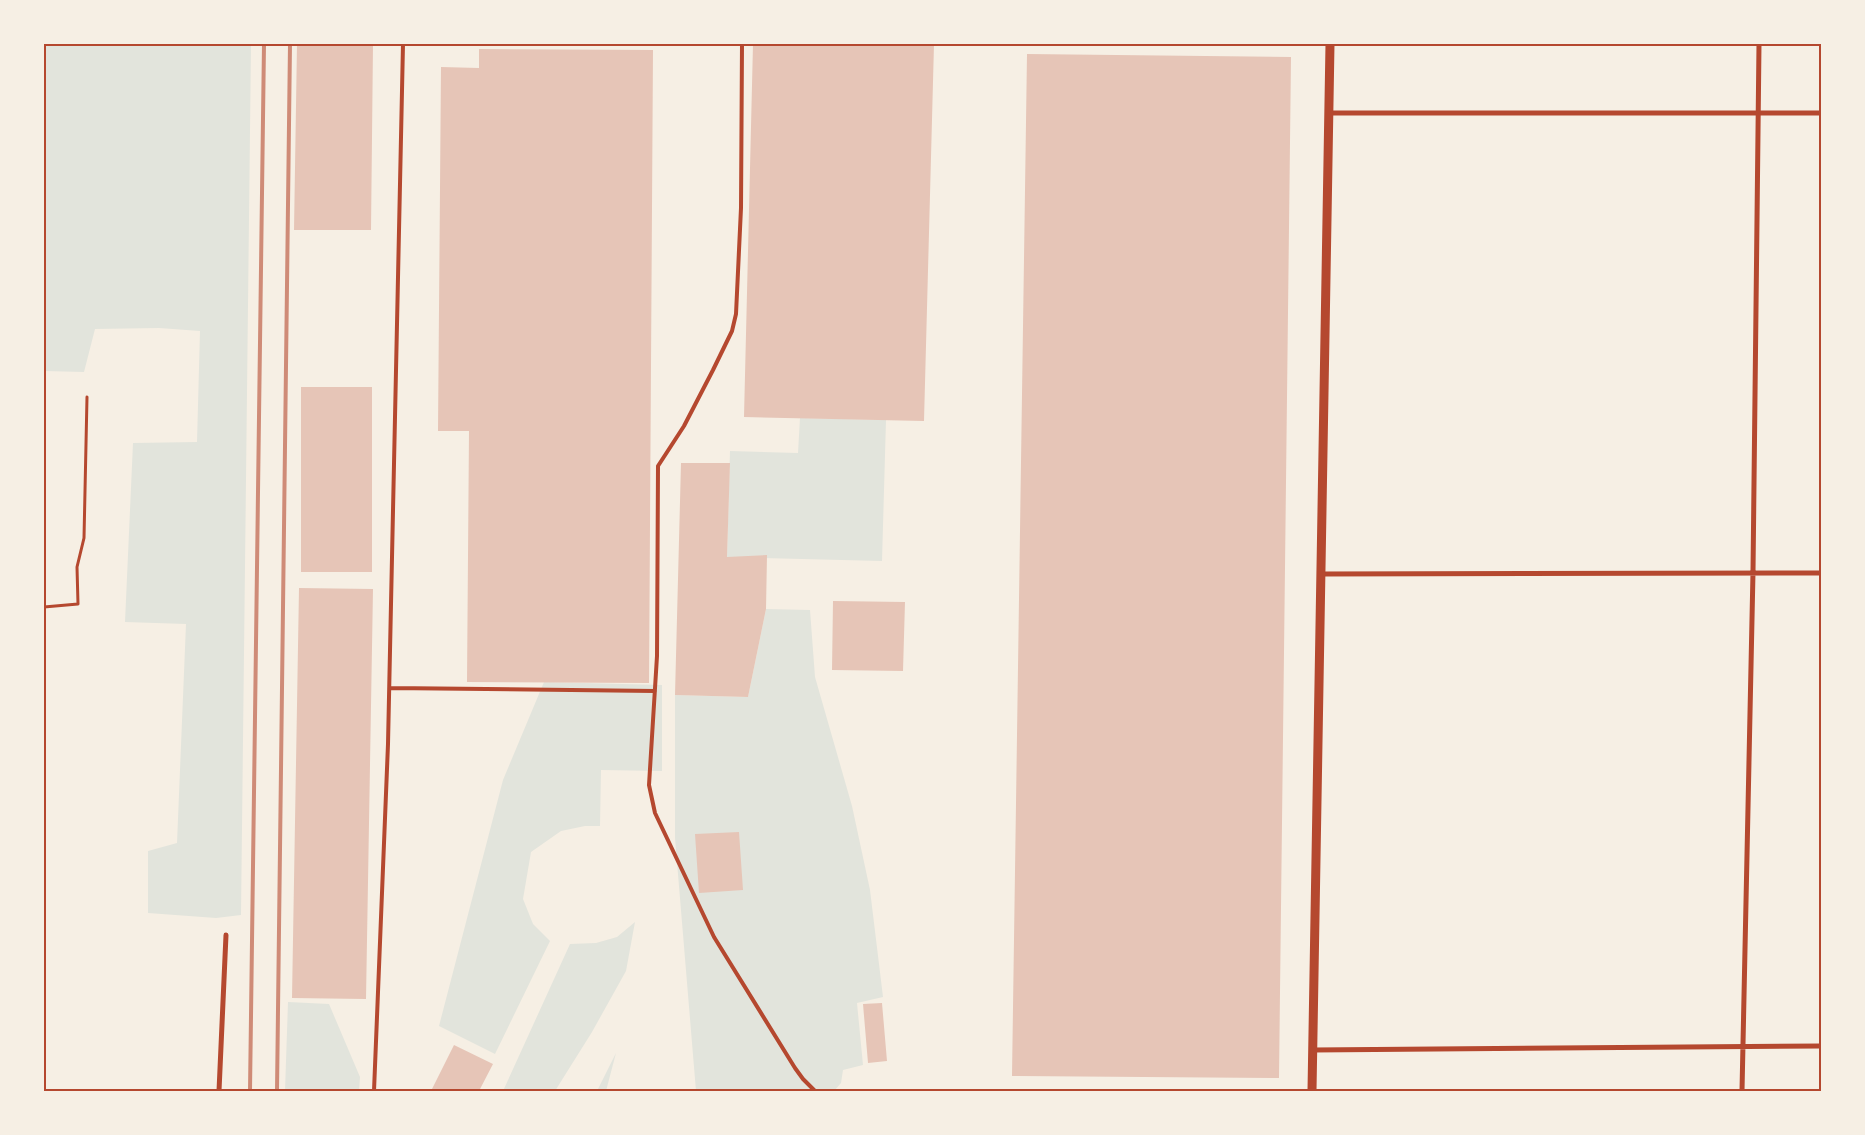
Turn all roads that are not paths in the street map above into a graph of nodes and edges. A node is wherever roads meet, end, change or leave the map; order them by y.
1 (403, 44) edge
2 (742, 44) edge
3 (1330, 44) edge
4 (1759, 44) edge
5 (1330, 113) junction
6 (1821, 113) edge
7 (1758, 114) junction
8 (1753, 572) junction
9 (1821, 573) edge
10 (1322, 574) junction
11 (390, 688) junction
12 (655, 691) junction
13 (226, 935) dead end
14 (1742, 1045) junction
15 (1821, 1046) edge
16 (1313, 1050) junction
17 (219, 1091) edge
18 (374, 1091) edge
19 (815, 1091) edge
20 (1312, 1091) edge
21 (1742, 1091) edge

1 - 11 lane
2 - 12 lane
3 - 5 street
4 - 7 street
5 - 7 street
5 - 10 street
6 - 7 street
7 - 8 street
8 - 9 street
8 - 10 street
8 - 14 street
10 - 16 street
11 - 12 lane
11 - 18 lane
12 - 19 lane
13 - 17 street
14 - 15 street
14 - 16 street
14 - 21 street
16 - 20 street

